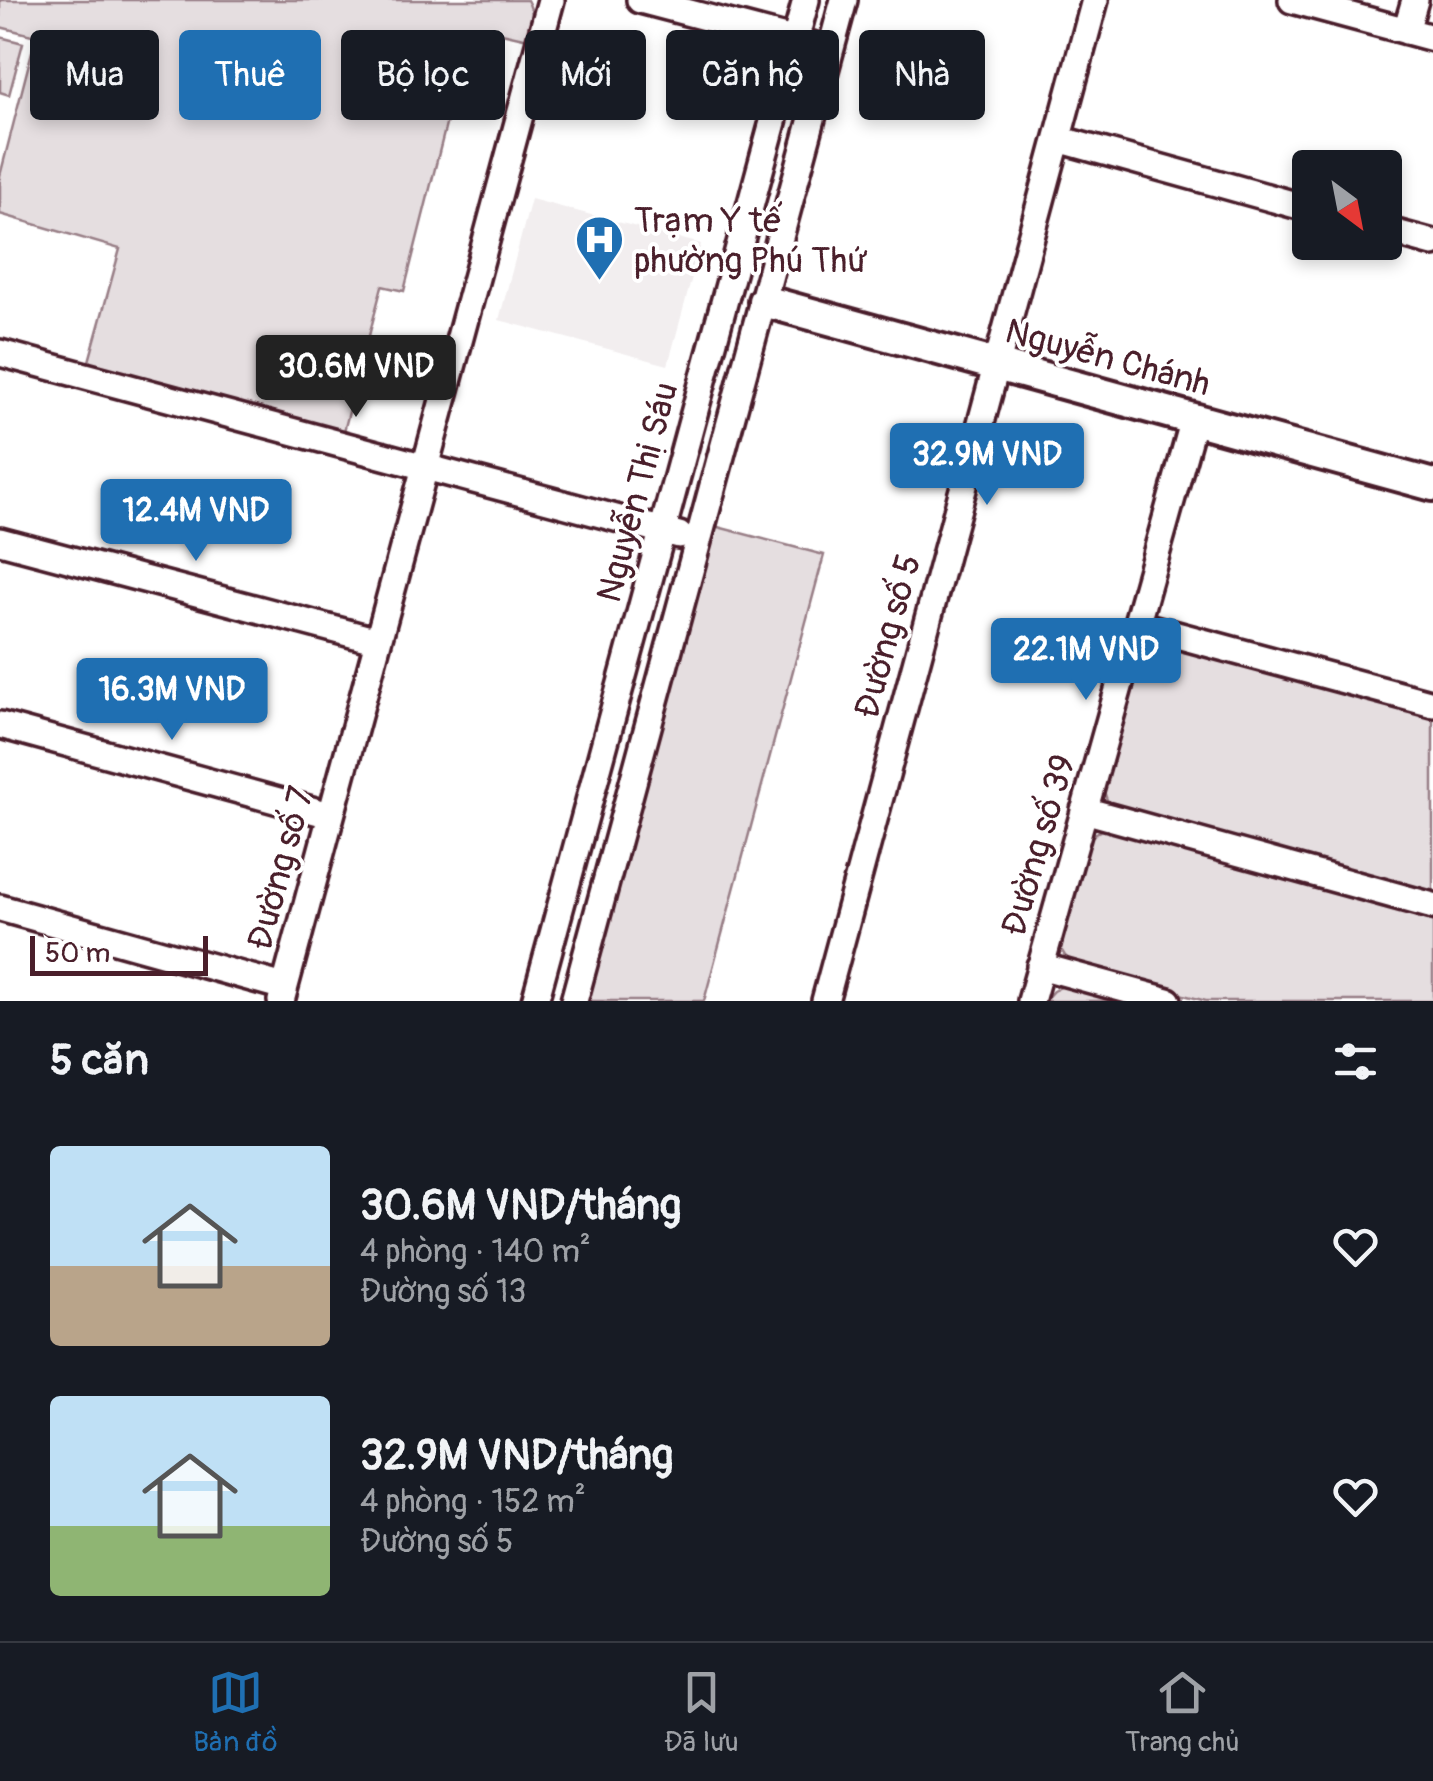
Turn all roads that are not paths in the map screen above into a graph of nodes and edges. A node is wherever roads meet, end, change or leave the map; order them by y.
1 (550, 0) edge
2 (640, 0) edge
3 (806, 0) edge
4 (844, 0) edge
5 (1095, 0) edge
6 (1292, 0) edge
7 (1415, 0) edge
8 (753, 30) edge
9 (798, 30) edge
10 (836, 30) edge
11 (1406, 31) junction
12 (1433, 38) edge
13 (774, 120) edge
14 (812, 120) edge
15 (1058, 139) junction
16 (1292, 204) edge
17 (1402, 235) edge
18 (1433, 243) edge
19 (727, 292) junction
20 (764, 301) junction
21 (0, 352) edge
22 (996, 365) junction
23 (1194, 419) junction
24 (425, 466) junction
25 (1433, 485) edge
26 (663, 531) junction
27 (699, 540) junction
28 (0, 541) edge
29 (1136, 624) junction
30 (378, 641) junction
31 (1433, 704) edge
32 (0, 725) edge
33 (1084, 810) junction
34 (330, 815) junction
35 (1433, 906) edge
36 (0, 908) edge
37 (1040, 966) junction
38 (282, 994) edge
39 (535, 1001) edge
40 (574, 1001) edge
41 (825, 1001) edge
42 (1030, 1001) edge
43 (1168, 1001) edge

1 - 24 street, Đường số 7
2 - 8 street
3 - 9 street, Nguyễn Thị Sáu
4 - 10 street, Nguyễn Thị Sáu
5 - 15 street, Đường số 5
6 - 11 street
7 - 11 street
11 - 12 street
13 - 19 street, Nguyễn Thị Sáu
14 - 20 street, Nguyễn Thị Sáu
15 - 16 street
15 - 22 street, Đường số 5
17 - 18 street
19 - 20 street
19 - 26 street, Nguyễn Thị Sáu
20 - 22 street, Nguyễn Chánh
20 - 27 street, Nguyễn Thị Sáu
21 - 24 street
22 - 23 street, Nguyễn Chánh
22 - 41 street, Đường số 5
23 - 25 street, Nguyễn Chánh
23 - 29 street, Đường số 39
24 - 26 street
24 - 30 street, Đường số 7
26 - 27 street
26 - 39 street, Nguyễn Thị Sáu
27 - 40 street, Nguyễn Thị Sáu
28 - 30 street
29 - 31 street
29 - 33 street, Đường số 39
30 - 34 street, Đường số 7
32 - 34 street
33 - 35 street
33 - 37 street, Đường số 39
34 - 38 street, Đường số 7
36 - 38 street
37 - 42 street, Đường số 39
37 - 43 street

